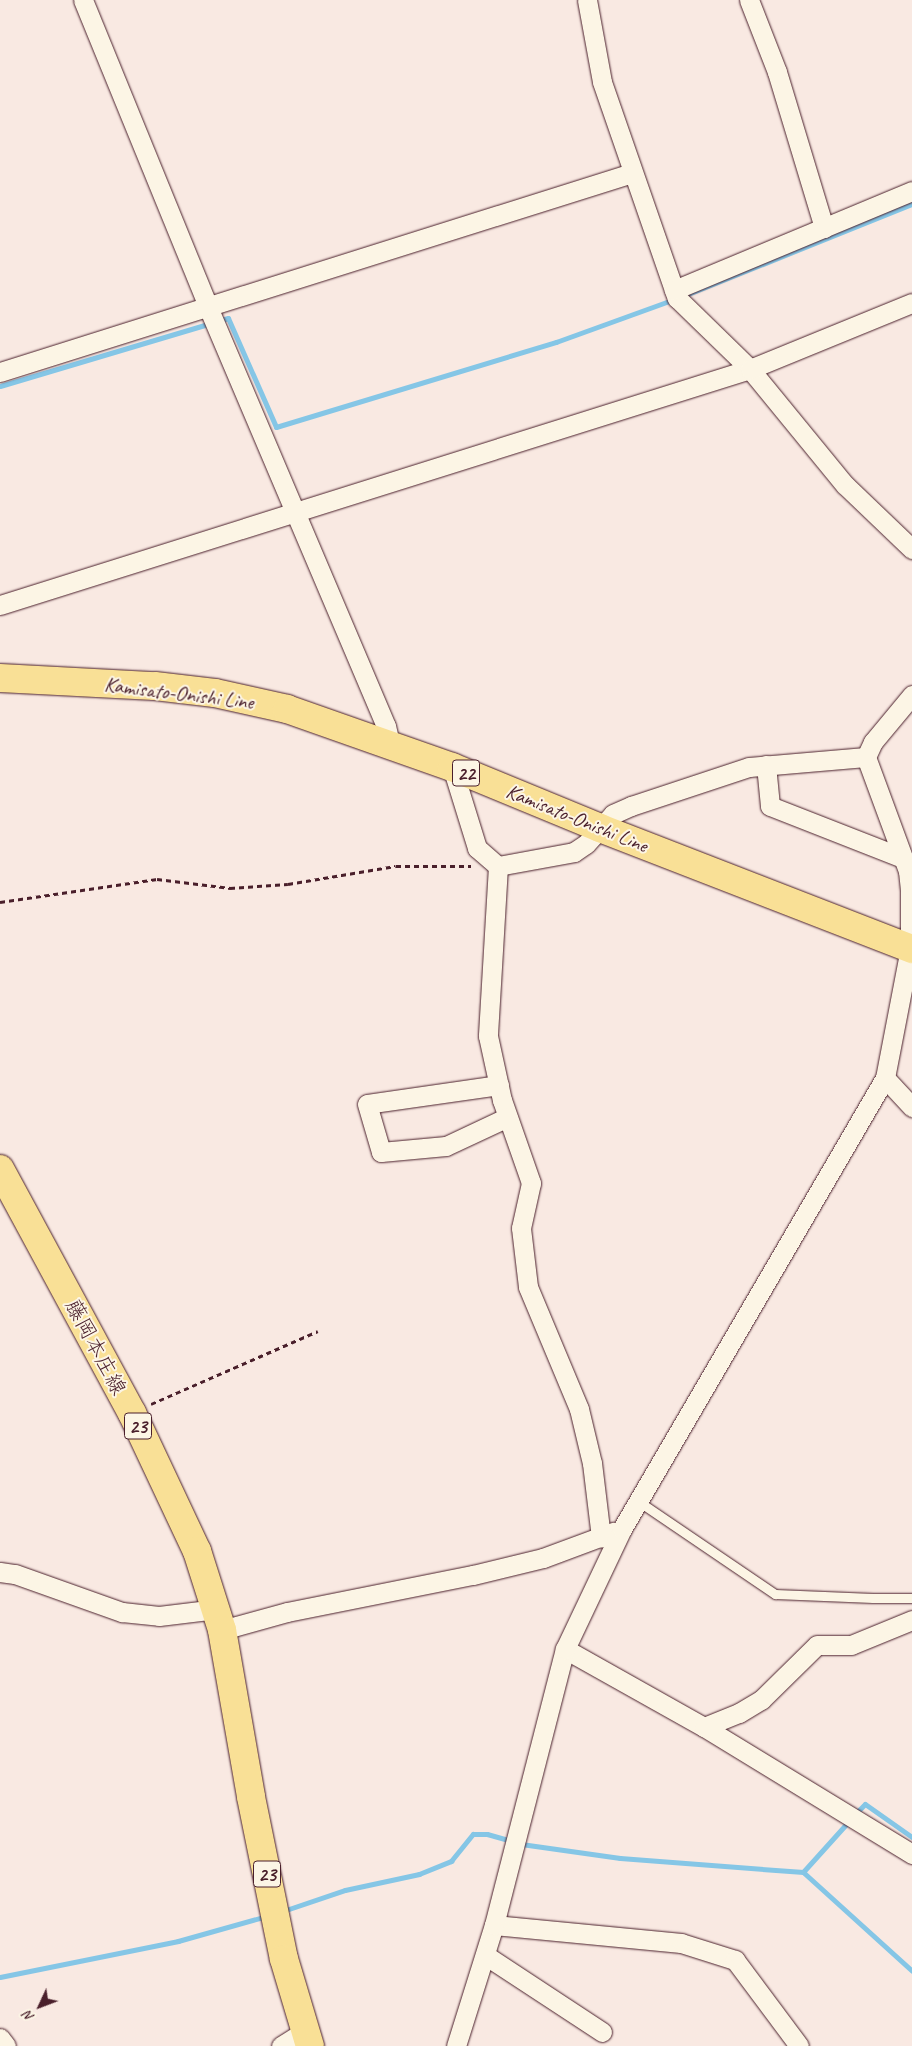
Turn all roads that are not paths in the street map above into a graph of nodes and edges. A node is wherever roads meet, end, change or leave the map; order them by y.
1 (83, 0) edge
2 (587, 0) edge
3 (749, 0) edge
4 (632, 173) junction
5 (912, 191) edge
6 (824, 228) junction
7 (674, 290) junction
8 (912, 303) edge
9 (208, 307) junction
10 (750, 369) junction
11 (0, 372) edge
12 (296, 512) junction
13 (912, 549) edge
14 (0, 605) edge
15 (0, 678) edge
16 (912, 695) edge
17 (390, 744) junction
18 (866, 757) junction
19 (766, 765) junction
20 (452, 767) junction
21 (600, 828) junction
22 (903, 858) junction
23 (498, 866) junction
24 (911, 889) edge
25 (911, 948) edge
26 (885, 1078) junction
27 (499, 1085) junction
28 (912, 1107) edge
29 (508, 1117) junction
30 (0, 1169) edge
31 (638, 1501) junction
32 (622, 1529) junction
33 (602, 1537) junction
34 (0, 1572) edge
35 (912, 1598) edge
36 (220, 1619) junction
37 (912, 1620) edge
38 (565, 1649) junction
39 (704, 1727) junction
40 (912, 1854) edge
41 (494, 1925) junction
42 (485, 1955) junction
43 (602, 2032) dead end
44 (0, 2038) edge
45 (308, 2038) edge
46 (6, 2046) edge
47 (281, 2046) edge
48 (456, 2046) edge
49 (799, 2046) edge

1 - 9 street
2 - 4 street
3 - 6 street
4 - 7 street
4 - 9 street
5 - 6 street
6 - 7 street
7 - 10 street
8 - 10 street
9 - 11 street
9 - 12 street
10 - 12 street
10 - 13 street
12 - 14 street
12 - 17 street
15 - 17 main road, Kamisato-Onishi Line / 22
16 - 18 street
17 - 20 main road, Kamisato-Onishi Line / 22
18 - 19 street
18 - 22 street
19 - 21 street
19 - 22 street
20 - 21 main road, Kamisato-Onishi Line / 22
20 - 23 street
21 - 23 street
21 - 25 main road, Kamisato-Onishi Line / 22
22 - 24 street
23 - 27 street
24 - 25 street
25 - 26 street
26 - 28 street
26 - 31 street
27 - 29 street
27 - 29 street
29 - 33 street
30 - 36 main road, 藤岡本庄線 / 23
31 - 32 street
31 - 35 lane
32 - 33 street
32 - 38 street
33 - 36 street
34 - 36 street
36 - 45 main road, 23
37 - 39 street
38 - 39 street
38 - 41 street
39 - 40 street
41 - 42 street
41 - 49 street
42 - 43 street
42 - 48 street
44 - 46 street
45 - 47 street

